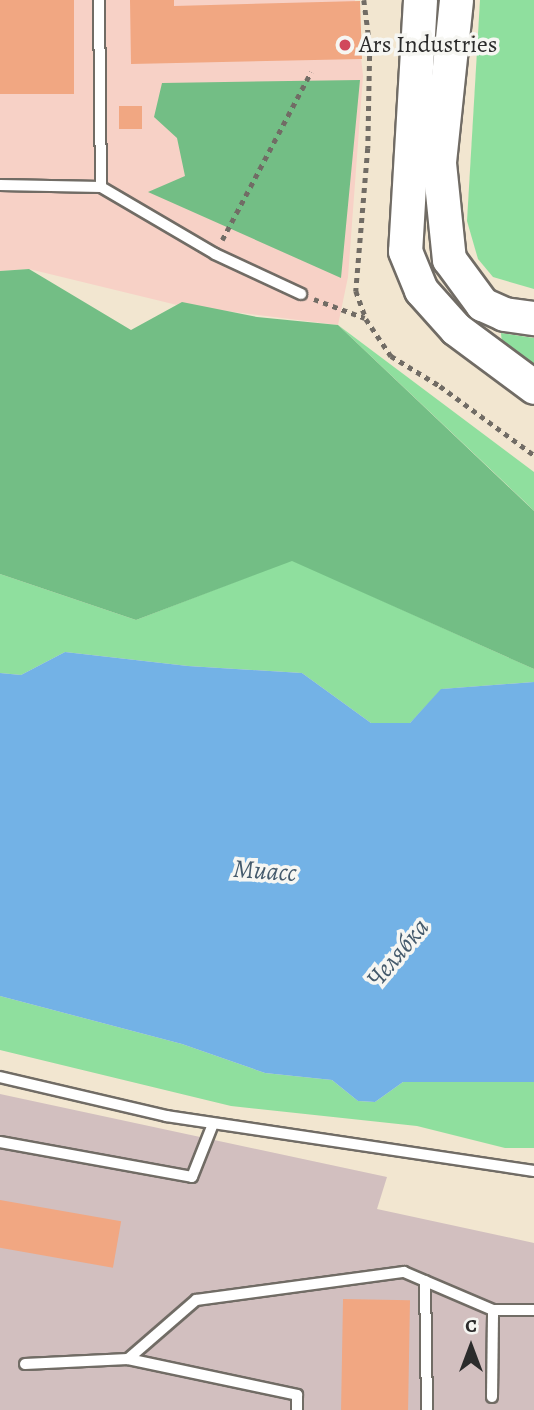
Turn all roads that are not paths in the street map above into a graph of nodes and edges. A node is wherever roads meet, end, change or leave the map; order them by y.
1 (99, 0) edge
2 (420, 0) edge
3 (456, 0) edge
4 (0, 185) edge
5 (101, 187) junction
6 (301, 294) road end
7 (534, 318) edge
8 (534, 387) edge
9 (0, 1077) edge
10 (213, 1124) junction
11 (0, 1142) edge
12 (534, 1171) edge
13 (425, 1281) junction
14 (493, 1310) junction
15 (534, 1310) edge
16 (128, 1359) junction
17 (25, 1364) dead end
18 (492, 1397) dead end
19 (297, 1410) edge
20 (427, 1410) edge

1 - 5 lane
2 - 8 main road
3 - 7 main road
4 - 5 lane
5 - 6 lane
9 - 10 lane
10 - 11 lane
10 - 12 lane
13 - 14 lane
13 - 16 lane
13 - 20 lane
14 - 15 lane
14 - 18 lane
16 - 17 lane
16 - 19 lane

